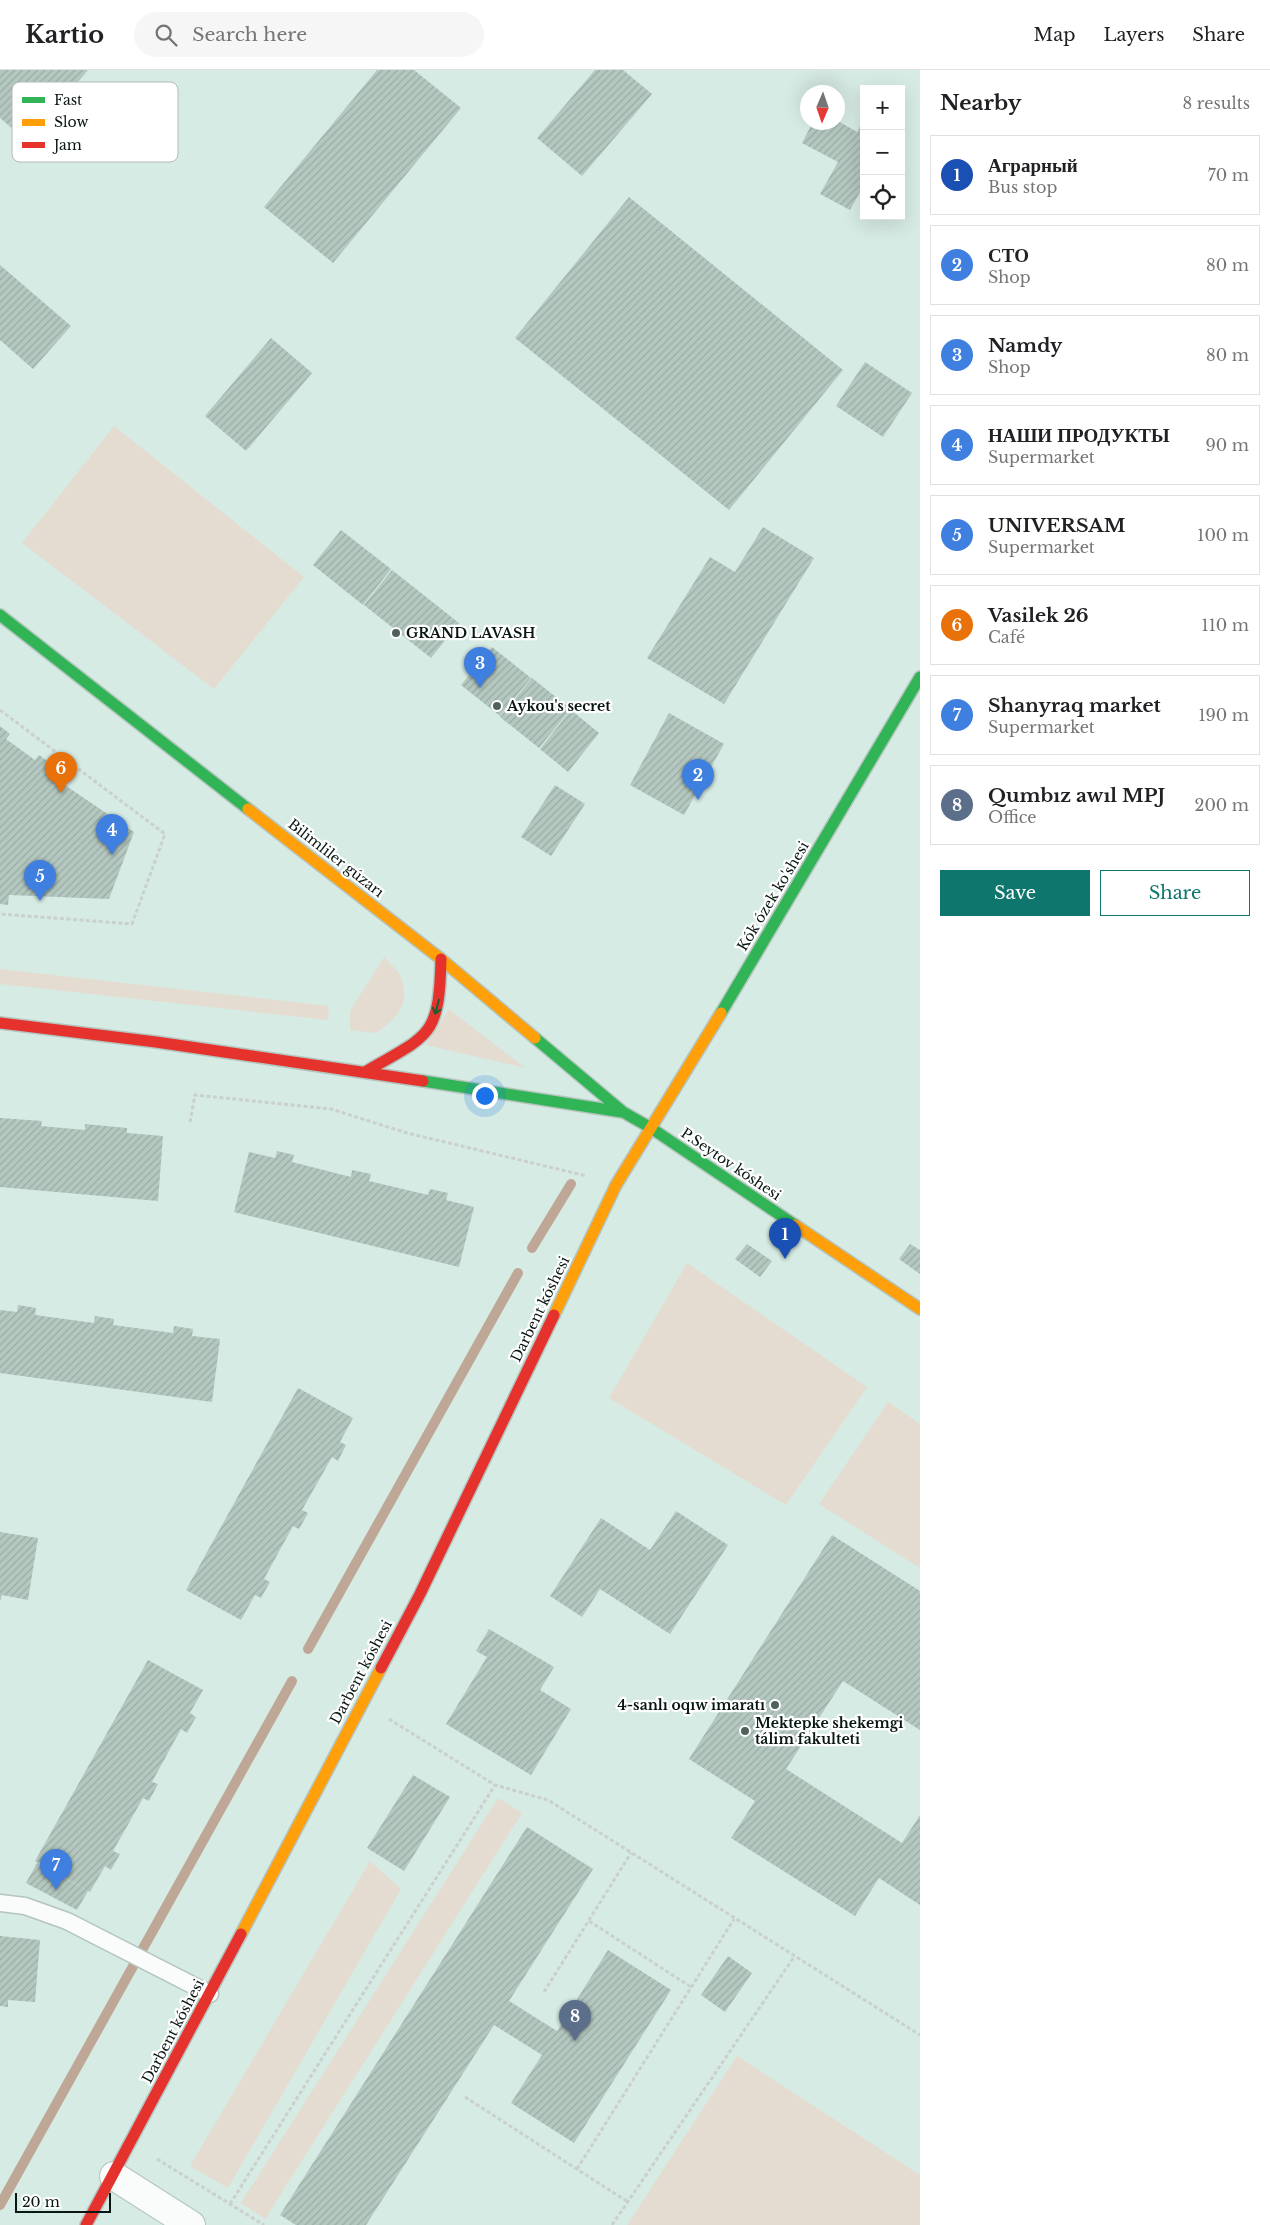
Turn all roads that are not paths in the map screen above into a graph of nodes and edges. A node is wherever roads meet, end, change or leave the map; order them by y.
1 (0, 615) edge
2 (920, 677) edge
3 (441, 959) junction
4 (0, 1023) edge
5 (364, 1072) junction
6 (623, 1112) junction
7 (651, 1128) junction
8 (920, 1309) edge
9 (0, 1903) edge
10 (210, 1994) junction
11 (114, 2176) junction
12 (86, 2225) edge
13 (191, 2225) edge

1 - 3 main road, Bilimliler gúzarı
2 - 7 main road, Kók ózek ko'shesi
3 -> 5 main road
3 - 6 main road, Bilimliler gúzarı
4 - 5 main road
5 - 6 main road
6 - 7 main road, Bilimliler gúzarı
7 - 8 main road, P.Seytov kóshesi
7 - 10 main road, Darbent kóshesi
9 - 10 lane
10 - 11 main road, Darbent kóshesi
11 - 12 main road, Darbent kóshesi
11 - 13 street

